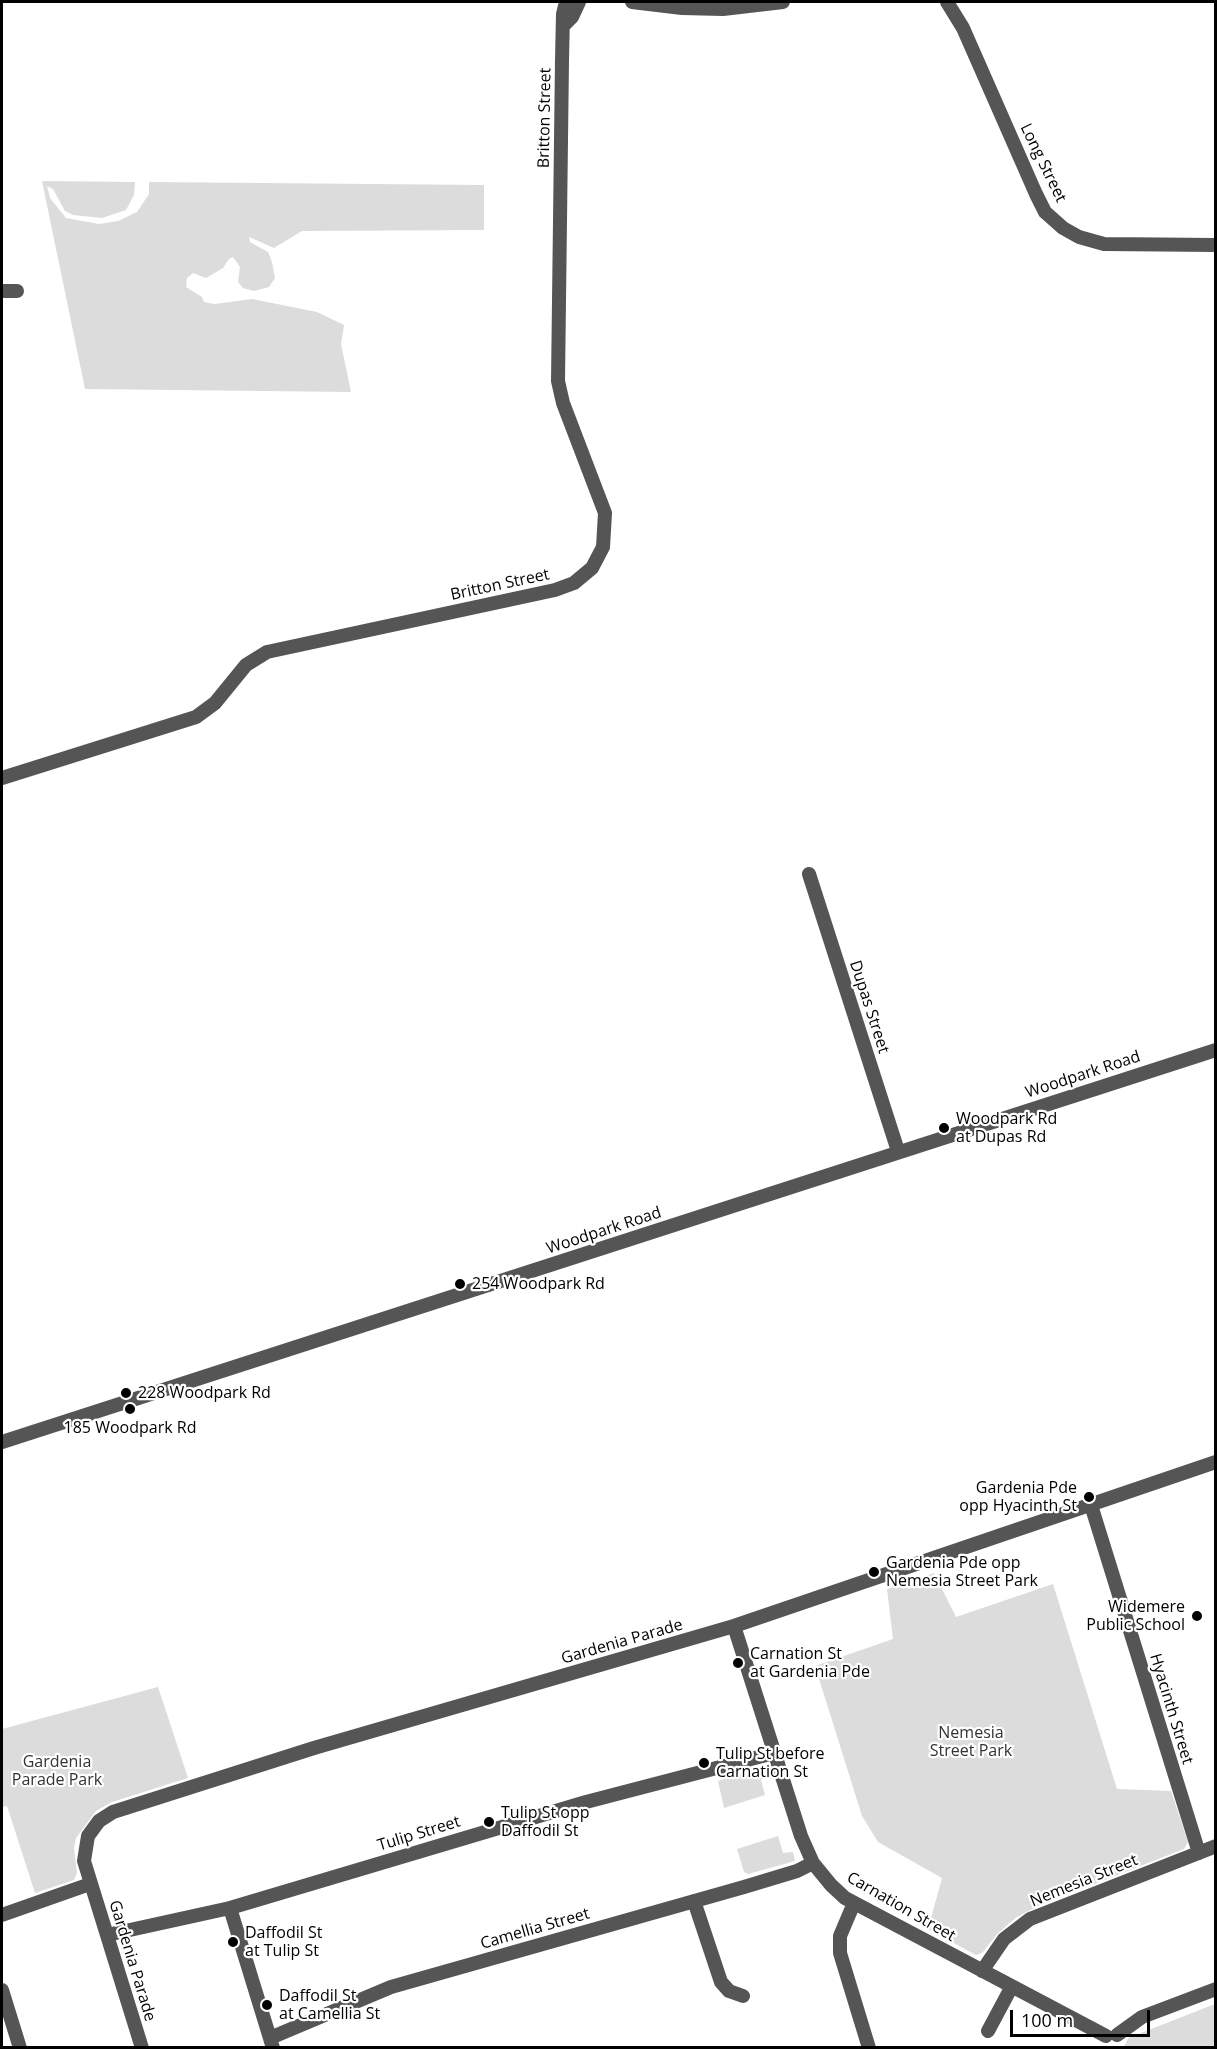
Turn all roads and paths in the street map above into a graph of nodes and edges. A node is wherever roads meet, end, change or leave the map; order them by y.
1 (566, 2) edge
2 (579, 2) edge
3 (632, 2) edge
4 (783, 2) edge
5 (946, 2) edge
6 (565, 24) junction
7 (1215, 245) edge
8 (2, 291) edge
9 (17, 291) dead end
10 (2, 778) edge
11 (809, 874) dead end
12 (1215, 1050) edge
13 (898, 1151) junction
14 (2, 1442) edge
15 (1215, 1462) edge
16 (1091, 1505) junction
17 (734, 1626) junction
18 (774, 1753) junction
19 (1215, 1846) edge
20 (1199, 1853) junction
21 (813, 1863) junction
22 (90, 1884) junction
23 (693, 1901) junction
24 (855, 1903) junction
25 (230, 1908) junction
26 (2, 1915) edge
27 (107, 1935) junction
28 (982, 1971) junction
29 (1011, 1988) junction
30 (1215, 1989) edge
31 (2, 1990) edge
32 (743, 1996) dead end
33 (988, 2031) dead end
34 (1112, 2042) edge
35 (271, 2043) edge
36 (20, 2048) edge
37 (142, 2048) edge
38 (869, 2048) edge

1 - 6 street, Britton Street
2 - 6 street, Britton Street
3 - 4 street
5 - 7 street, Long Street
6 - 10 street, Britton Street
8 - 9 street
11 - 13 street, Dupas Street
12 - 13 street, Woodpark Road
13 - 14 street, Woodpark Road
15 - 16 street, Gardenia Parade
16 - 17 street, Gardenia Parade
16 - 20 street, Hyacinth Street
17 - 18 street, Carnation Street
17 - 22 street, Gardenia Parade
18 - 21 street, Carnation Street
18 - 25 street, Tulip Street
19 - 20 street, Nemesia Street
20 - 28 street, Nemesia Street
21 - 23 street, Camellia Street
21 - 24 street, Carnation Street
22 - 26 street, Gardenia Parade
22 - 27 street, Gardenia Parade
23 - 32 street
23 - 35 street, Camellia Street
24 - 28 street, Carnation Street
24 - 38 street
25 - 27 street, Tulip Street
25 - 35 street
27 - 37 street, Gardenia Parade
28 - 29 street, Carnation Street
29 - 33 street
29 - 34 street, Carnation Street
30 - 34 street
31 - 36 street

